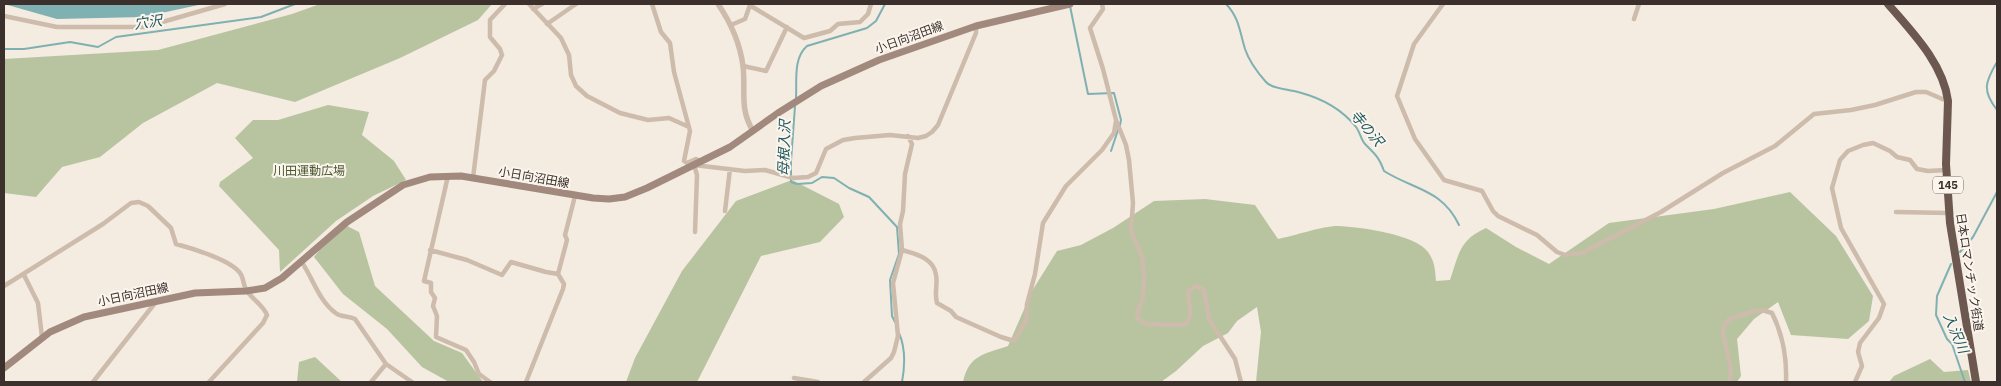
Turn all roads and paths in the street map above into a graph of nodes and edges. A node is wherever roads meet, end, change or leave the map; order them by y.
1 (225, 4) edge
2 (505, 4) edge
3 (529, 4) edge
4 (542, 4) edge
5 (576, 4) edge
6 (652, 4) edge
7 (718, 4) edge
8 (871, 4) edge
9 (1067, 4) edge
10 (1102, 4) edge
11 (1443, 4) edge
12 (1639, 4) edge
13 (1888, 4) edge
14 (751, 5) edge
15 (533, 9) junction
16 (4, 16) edge
17 (1634, 19) dead end
18 (547, 24) junction
19 (731, 25) junction
20 (976, 26) junction
21 (787, 27) junction
22 (743, 66) junction
23 (1948, 101) junction
24 (1116, 120) junction
25 (688, 127) junction
26 (753, 131) junction
27 (908, 136) junction
28 (702, 161) junction
29 (694, 165) junction
30 (730, 169) junction
31 (1947, 170) junction
32 (448, 176) junction
33 (473, 178) junction
34 (574, 196) junction
35 (724, 211) dead end
36 (1896, 212) dead end
37 (1949, 213) junction
38 (695, 232) dead end
39 (430, 250) junction
40 (902, 250) junction
41 (301, 261) junction
42 (558, 274) junction
43 (24, 275) junction
44 (4, 286) edge
45 (246, 291) junction
46 (156, 301) junction
47 (42, 337) junction
48 (386, 364) junction
49 (4, 368) edge
50 (794, 378) dead end
51 (93, 382) edge
52 (209, 382) edge
53 (371, 382) edge
54 (412, 382) edge
55 (490, 382) edge
56 (526, 382) edge
57 (818, 382) edge
58 (864, 382) edge
59 (1241, 382) edge
60 (1730, 382) edge
61 (1786, 382) edge
62 (1855, 382) edge
63 (1976, 382) edge

1 - 16 street
2 - 33 street
3 - 15 street
4 - 15 street
5 - 18 street
6 - 25 street
7 - 19 street
8 - 21 street
9 - 20 main road, 小日向沼田線
10 - 24 street
11 - 23 street
12 - 17 street
13 - 23 highway, 日本ロマンチック街道 / 145
14 - 19 street
14 - 21 street
15 - 18 street
18 - 25 street
19 - 22 street
20 - 26 main road, 小日向沼田線
20 - 27 street
21 - 22 street
22 - 26 street
23 - 31 highway, 日本ロマンチック街道 / 145
24 - 40 street
24 - 59 street
25 - 28 street
26 - 28 main road, 小日向沼田線
27 - 30 street
27 - 40 street
28 - 29 main road, 小日向沼田線
29 - 30 street
29 - 34 main road, 小日向沼田線
29 - 38 street
30 - 35 street
31 - 37 highway, 日本ロマンチック街道 / 145
31 - 62 street
32 - 33 main road, 小日向沼田線
32 - 39 street
32 - 41 main road, 小日向沼田線
33 - 34 main road, 小日向沼田線
34 - 42 street
36 - 37 street
37 - 63 highway, 日本ロマンチック街道 / 145
39 - 42 street
39 - 55 street
40 - 58 street
41 - 45 main road, 小日向沼田線
41 - 48 street
42 - 56 street
43 - 44 street
43 - 45 street
43 - 47 street
45 - 46 main road, 小日向沼田線
45 - 52 street
46 - 47 main road, 小日向沼田線
46 - 51 street
47 - 49 main road, 小日向沼田線
48 - 53 street
48 - 54 street
50 - 57 street
60 - 61 street

